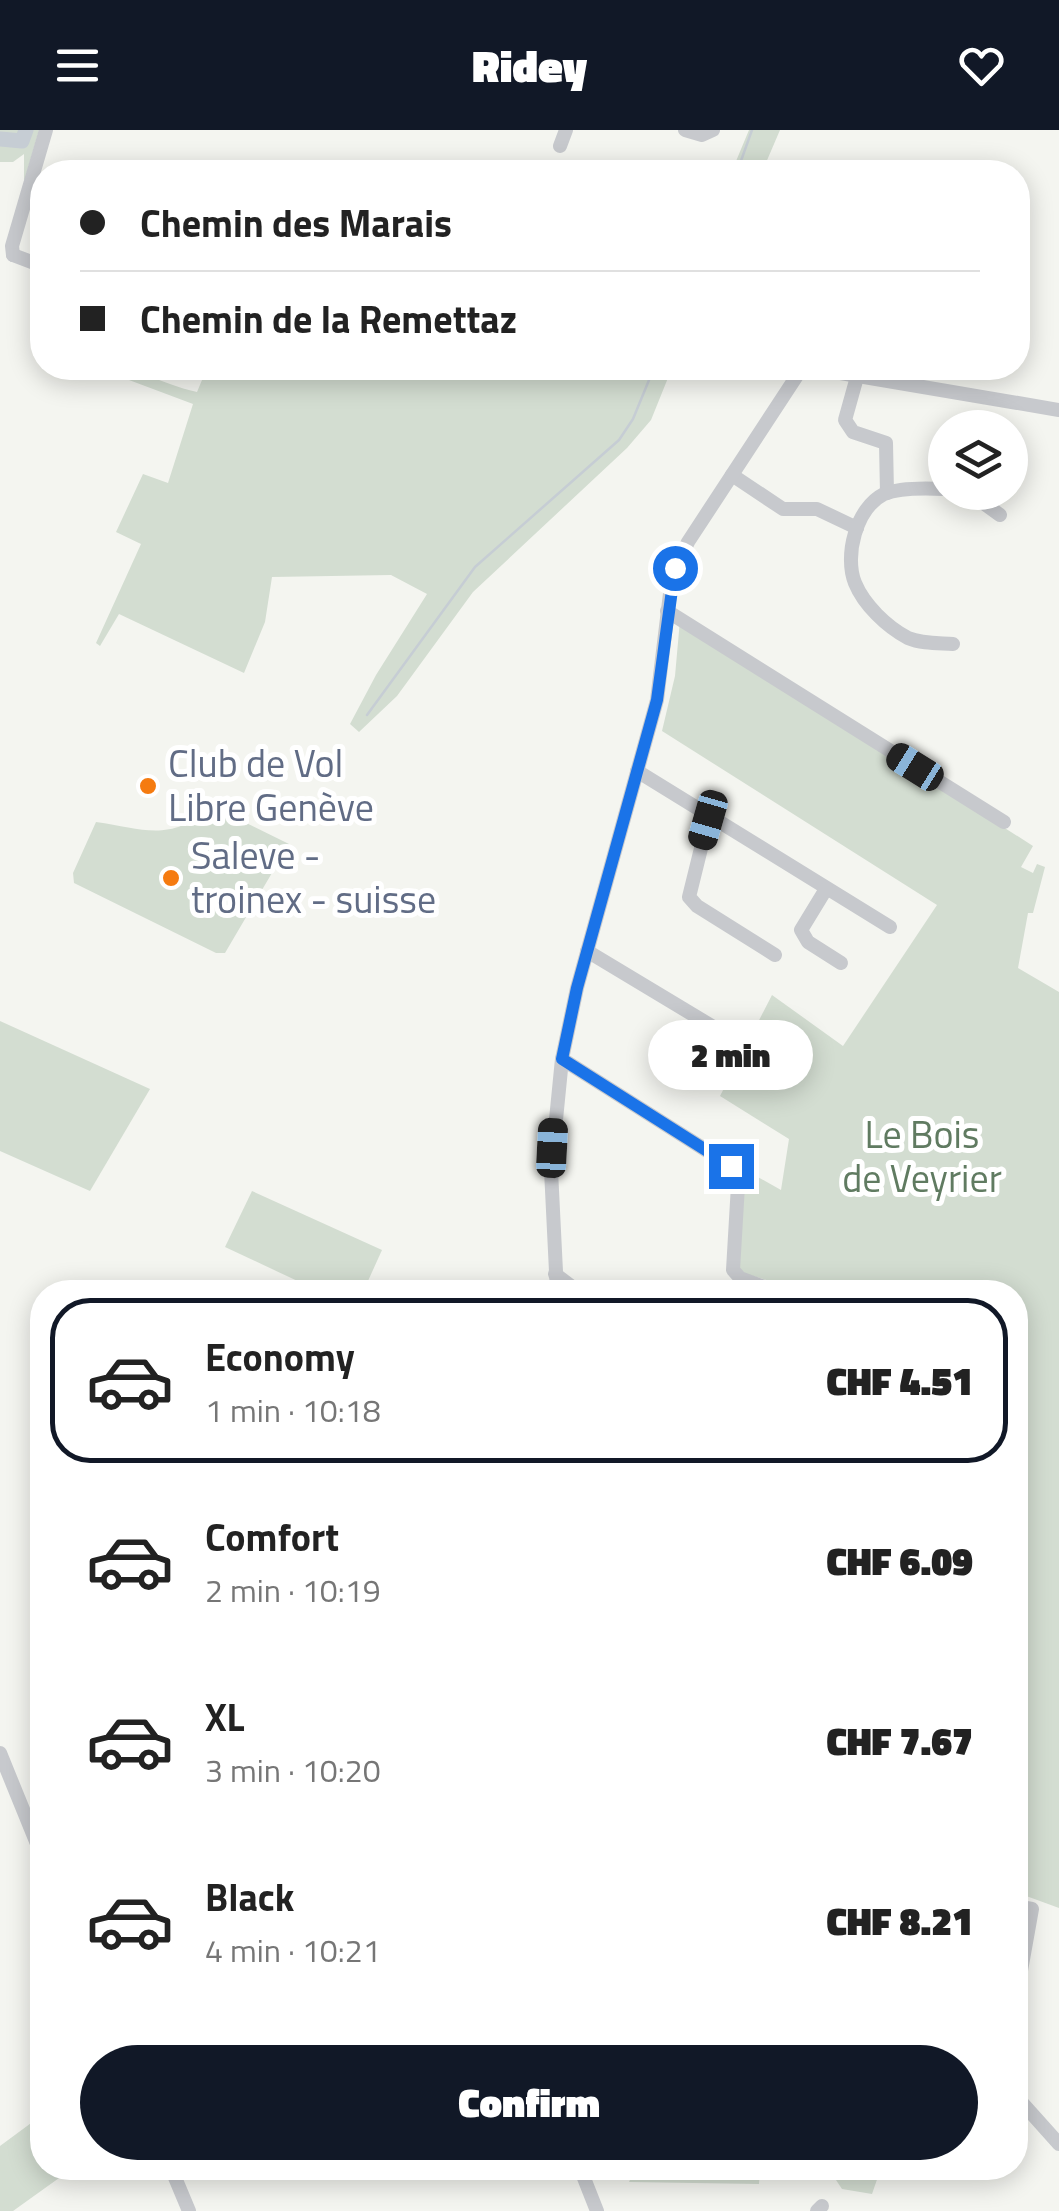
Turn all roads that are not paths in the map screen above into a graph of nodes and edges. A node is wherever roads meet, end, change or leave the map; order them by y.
1 (46, 130) edge
2 (566, 130) edge
3 (685, 130) edge
4 (713, 130) edge
5 (560, 146) dead end
6 (37, 160) edge
7 (30, 185) edge
8 (7, 256) edge
9 (794, 380) edge
10 (856, 380) edge
11 (875, 380) edge
12 (1059, 410) edge
13 (732, 475) junction
14 (928, 489) edge
15 (886, 493) junction
16 (993, 510) edge
17 (1000, 515) dead end
18 (857, 528) junction
19 (666, 611) junction
20 (954, 644) dead end
21 (637, 770) junction
22 (709, 816) junction
23 (1004, 822) dead end
24 (826, 889) junction
25 (890, 928) dead end
26 (587, 952) junction
27 (775, 955) dead end
28 (841, 963) dead end
29 (725, 1034) dead end
30 (562, 1059) junction
31 (555, 1274) junction
32 (556, 1280) edge
33 (563, 1280) edge
34 (745, 1280) edge
35 (0, 1754) edge
36 (30, 1827) edge
37 (1028, 1908) edge
38 (1028, 1931) edge
39 (1028, 2110) edge
40 (1059, 2144) edge
41 (177, 2180) edge
42 (584, 2180) edge
43 (190, 2211) edge
44 (596, 2211) edge

1 - 6 street
2 - 5 street
3 - 4 street
7 - 8 street
9 - 13 street
10 - 15 street
11 - 12 street
13 - 18 street
13 - 19 street
14 - 15 street
15 - 18 street
16 - 17 street
18 - 20 street
19 - 21 street
19 - 23 street
21 - 22 street
21 - 26 street
22 - 24 street
22 - 27 street
24 - 25 street
24 - 28 street
26 - 29 street
26 - 30 street
30 - 31 street
30 - 34 street
31 - 32 street
31 - 33 street
35 - 36 street
37 - 38 street
39 - 40 street
41 - 43 street
42 - 44 street

